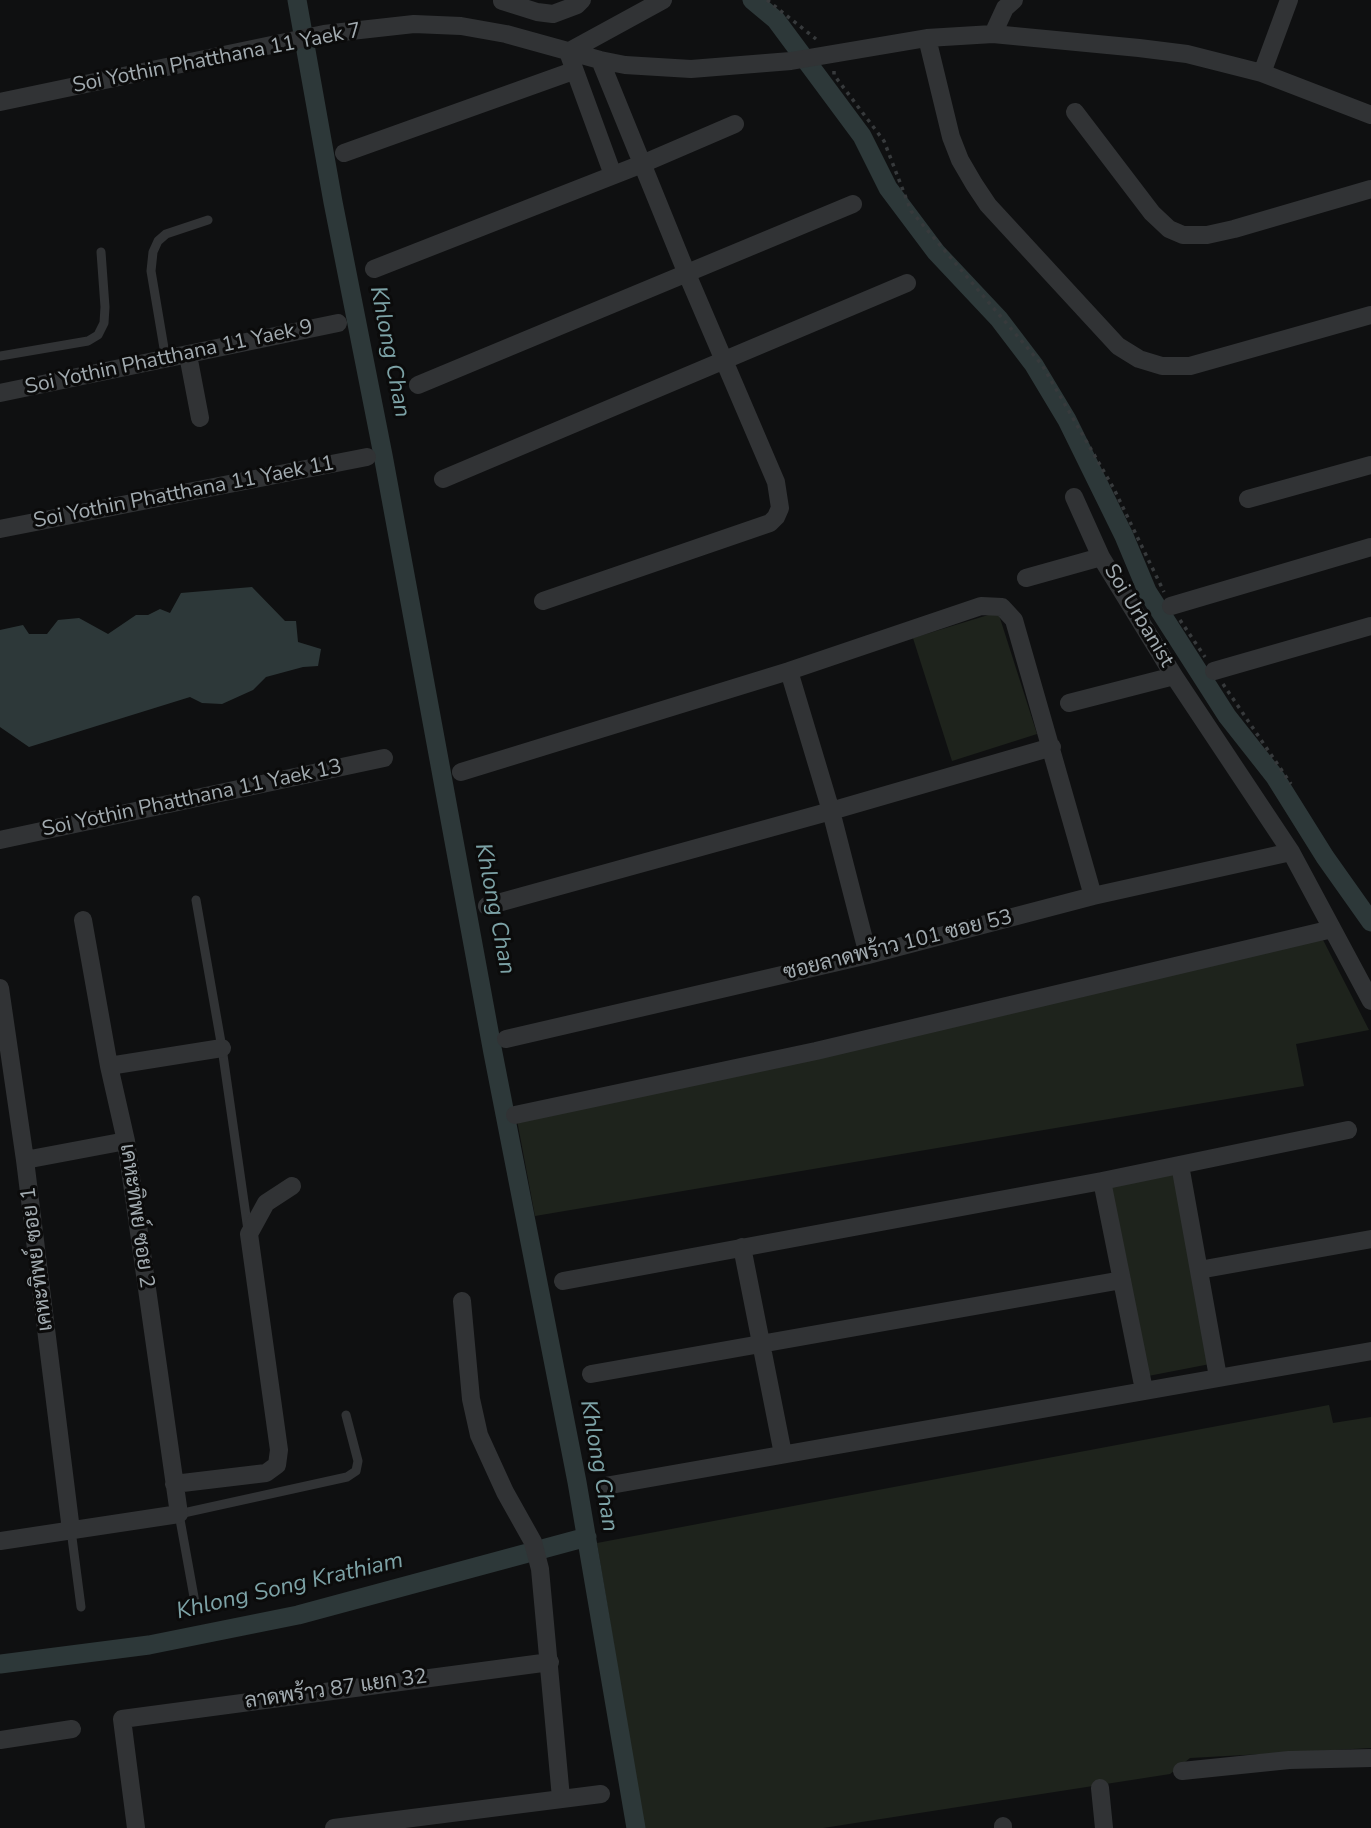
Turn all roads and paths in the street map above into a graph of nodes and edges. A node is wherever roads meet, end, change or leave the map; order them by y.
1 (582, 0) edge
2 (663, 0) edge
3 (767, 0) edge
4 (1014, 0) edge
5 (1289, 0) edge
6 (502, 1) edge
7 (498, 32) junction
8 (993, 34) junction
9 (927, 38) junction
10 (568, 52) junction
11 (830, 54) junction
12 (600, 60) junction
13 (573, 71) junction
14 (1262, 73) junction
15 (0, 102) edge
16 (1075, 112) dead end
17 (1371, 115) edge
18 (734, 124) dead end
19 (344, 153) dead end
20 (642, 164) junction
21 (613, 175) junction
22 (1371, 189) edge
23 (853, 204) dead end
24 (208, 220) dead end
25 (101, 252) dead end
26 (373, 269) dead end
27 (687, 274) junction
28 (907, 283) dead end
29 (1371, 315) edge
30 (338, 323) dead end
31 (188, 355) junction
32 (0, 356) edge
33 (166, 360) junction
34 (724, 360) junction
35 (418, 385) dead end
36 (0, 393) edge
37 (200, 418) dead end
38 (367, 457) dead end
39 (1371, 465) edge
40 (443, 479) dead end
41 (1074, 497) dead end
42 (1248, 499) dead end
43 (0, 529) edge
44 (1371, 547) edge
45 (1101, 557) junction
46 (1026, 578) dead end
47 (543, 601) dead end
48 (1171, 606) junction
49 (1371, 626) edge
50 (789, 671) junction
51 (1214, 671) junction
52 (1174, 676) junction
53 (1069, 703) dead end
54 (1052, 747) junction
55 (384, 758) dead end
56 (461, 772) dead end
57 (1291, 784) dead end
58 (831, 811) junction
59 (0, 840) edge
60 (1291, 852) junction
61 (1093, 896) junction
62 (197, 900) dead end
63 (487, 906) dead end
64 (83, 920) dead end
65 (1332, 929) junction
66 (868, 955) junction
67 (0, 988) edge
68 (1371, 1001) edge
69 (506, 1039) dead end
70 (222, 1048) junction
71 (109, 1066) junction
72 (516, 1115) dead end
73 (1348, 1130) dead end
74 (126, 1142) junction
75 (25, 1160) junction
76 (1180, 1165) junction
77 (1101, 1181) junction
78 (292, 1186) dead end
79 (249, 1234) junction
80 (1371, 1239) edge
81 (742, 1247) junction
82 (1199, 1270) junction
83 (1122, 1280) junction
84 (563, 1281) dead end
85 (462, 1301) dead end
86 (761, 1344) junction
87 (1371, 1350) edge
88 (591, 1374) dead end
89 (1218, 1377) junction
90 (1144, 1390) junction
91 (345, 1415) dead end
92 (782, 1454) junction
93 (174, 1484) junction
94 (606, 1486) dead end
95 (179, 1514) junction
96 (71, 1531) junction
97 (0, 1541) edge
98 (81, 1607) dead end
99 (196, 1608) dead end
100 (550, 1662) junction
101 (72, 1730) dead end
102 (0, 1740) edge
103 (1371, 1758) edge
104 (1181, 1771) dead end
105 (1100, 1788) dead end
106 (601, 1794) dead end
107 (561, 1798) junction
108 (136, 1828) edge
109 (334, 1828) edge
110 (1104, 1828) edge

1 - 6 street
2 - 10 street
3 - 11 path
4 - 8 street
5 - 14 street
6 - 7 street
7 - 10 street, Soi Yothin Phatthana 11 Yaek 7
7 - 15 street, Soi Yothin Phatthana 11 Yaek 7
8 - 9 street, Soi Yothin Phatthana 11 Yaek 7
8 - 14 street, Soi Yothin Phatthana 11 Yaek 7
9 - 11 street, Soi Yothin Phatthana 11 Yaek 7
9 - 29 street
10 - 12 street, Soi Yothin Phatthana 11 Yaek 7
10 - 13 street
11 - 12 street, Soi Yothin Phatthana 11 Yaek 7
11 - 48 path
12 - 20 street
13 - 19 street
13 - 21 street
14 - 17 street, Soi Yothin Phatthana 11 Yaek 7
16 - 22 street
18 - 20 street
20 - 21 street
20 - 27 street
21 - 26 street
23 - 27 street
24 - 33 lane
25 - 32 lane
27 - 34 street
27 - 35 street
28 - 34 street
30 - 31 street, Soi Yothin Phatthana 11 Yaek 9
31 - 33 street, Soi Yothin Phatthana 11 Yaek 9
31 - 37 street
33 - 36 street, Soi Yothin Phatthana 11 Yaek 9
34 - 40 street
34 - 47 street
38 - 43 street, Soi Yothin Phatthana 11 Yaek 11
39 - 42 street
41 - 45 street, Soi Urbanist
44 - 48 street
45 - 46 street, Soi Urbanist
45 - 52 street, Soi Urbanist
48 - 51 path
49 - 51 street
50 - 54 street
50 - 56 street
50 - 58 street
51 - 57 path
52 - 53 street, Soi Urbanist
52 - 60 street, Soi Urbanist
54 - 58 street
54 - 61 street
55 - 59 street, Soi Yothin Phatthana 11 Yaek 13
58 - 63 street
58 - 66 street
60 - 61 street, ซอยลาดพร้าว 101 ซอย 53
60 - 65 street, Soi Urbanist
61 - 66 street, ซอยลาดพร้าว 101 ซอย 53
62 - 70 lane
64 - 71 street, เคหะทิพย์ ซอย 2
65 - 68 street, Soi Urbanist
65 - 72 street
66 - 69 street, ซอยลาดพร้าว 101 ซอย 53
67 - 75 street, เคหะทิพย์ ซอย 1
70 - 71 street
70 - 79 lane
71 - 74 street, เคหะทิพย์ ซอย 2
73 - 76 street
74 - 75 street
74 - 93 street, เคหะทิพย์ ซอย 2
75 - 96 street, เคหะทิพย์ ซอย 1
76 - 77 street
76 - 82 street
77 - 81 street
77 - 83 street
78 - 79 street
79 - 93 street
80 - 82 street
81 - 84 street
81 - 86 street
82 - 89 street
83 - 86 street
83 - 90 street
85 - 100 street
86 - 88 street
86 - 92 street
87 - 89 street
89 - 90 street
90 - 92 street
91 - 95 lane
92 - 94 street
93 - 95 street, เคหะทิพย์ ซอย 2
95 - 96 street
95 - 99 lane
96 - 97 street
96 - 98 lane
100 - 107 street
100 - 108 street, ลาดพร้าว 87 แยก 32
101 - 102 street
103 - 104 street
105 - 110 street
106 - 107 street
107 - 109 street

